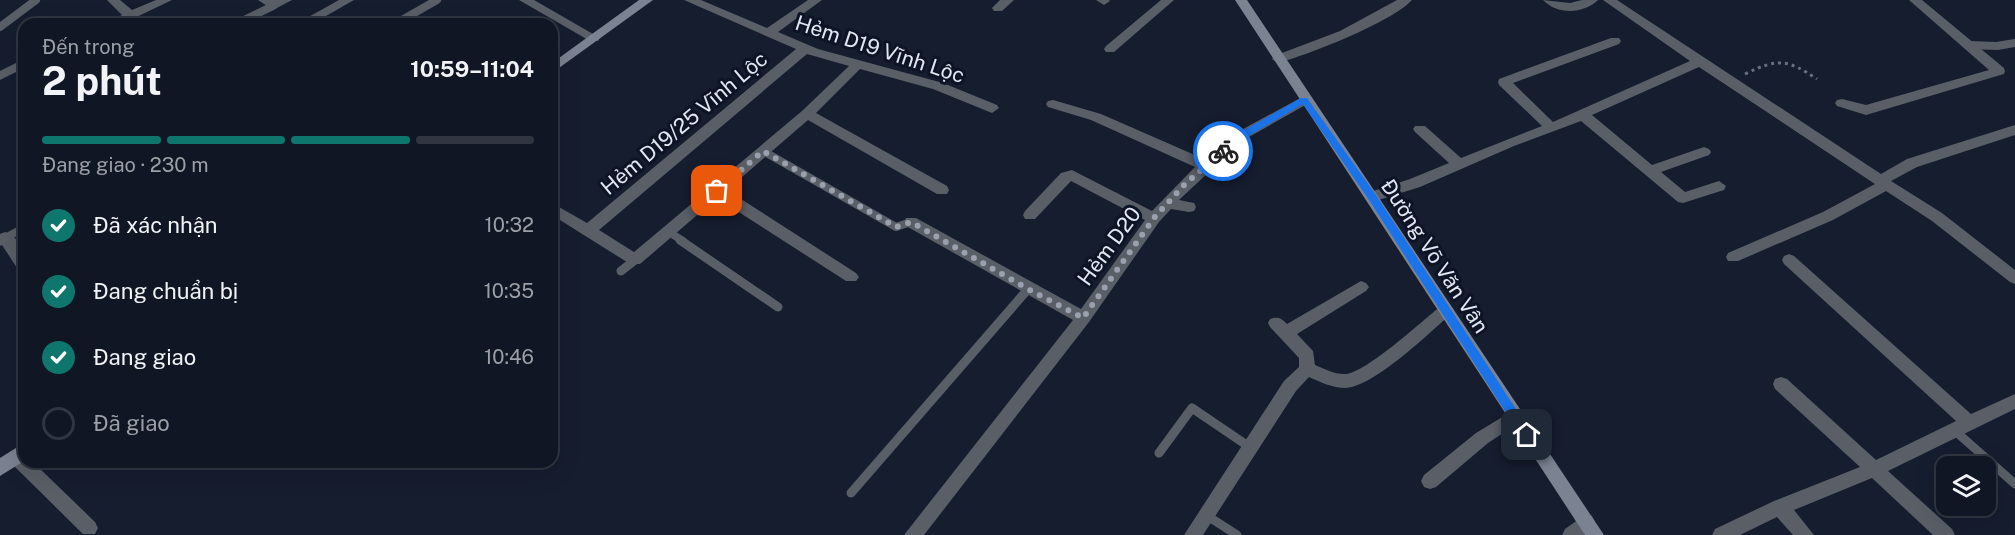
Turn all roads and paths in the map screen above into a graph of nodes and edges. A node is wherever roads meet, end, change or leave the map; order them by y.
1 (36, 0) edge
2 (113, 0) edge
3 (166, 0) edge
4 (286, 0) edge
5 (348, 0) edge
6 (437, 0) edge
7 (525, 0) edge
8 (647, 0) edge
9 (690, 0) edge
10 (816, 0) edge
11 (1168, 0) edge
12 (1241, 0) edge
13 (1406, 0) edge
14 (1549, 0) edge
15 (1592, 0) edge
16 (1609, 0) edge
17 (1915, 0) edge
18 (268, 3) edge
19 (131, 16) junction
20 (126, 18) edge
21 (245, 18) edge
22 (314, 18) edge
23 (406, 18) edge
24 (558, 18) edge
25 (558, 18) edge
26 (0, 27) edge
27 (768, 33) junction
28 (594, 38) junction
29 (1615, 41) dead end
30 (2015, 43) edge
31 (1969, 45) junction
32 (806, 48) junction
33 (1110, 49) dead end
34 (1278, 59) junction
35 (1700, 61) junction
36 (558, 65) edge
37 (857, 65) junction
38 (18, 66) edge
39 (0, 76) edge
40 (1817, 79) dead end
41 (1727, 80) junction
42 (1304, 100) junction
43 (1842, 103) dead end
44 (1053, 104) dead end
45 (992, 108) dead end
46 (807, 114) junction
47 (1583, 115) junction
48 (1551, 127) junction
49 (1420, 129) dead end
50 (2015, 130) edge
51 (763, 151) junction
52 (1704, 152) dead end
53 (1460, 165) junction
54 (1206, 166) junction
55 (1648, 171) junction
56 (1882, 183) junction
57 (1719, 186) dead end
58 (942, 190) dead end
59 (717, 191) junction
60 (1372, 197) junction
61 (558, 212) edge
62 (1030, 215) dead end
63 (1154, 218) junction
64 (911, 222) joint
65 (589, 230) junction
66 (18, 231) edge
67 (669, 232) junction
68 (2, 239) edge
69 (18, 254) edge
70 (1733, 257) dead end
71 (635, 260) junction
72 (1789, 260) dead end
73 (621, 271) dead end
74 (851, 277) dead end
75 (2015, 278) edge
76 (1361, 287) dead end
77 (1028, 289) junction
78 (778, 307) dead end
79 (1446, 310) junction
80 (1083, 318) junction
81 (1307, 369) junction
82 (1781, 384) dead end
83 (2015, 401) edge
84 (1514, 417) junction
85 (1961, 426) junction
86 (1251, 448) junction
87 (1159, 453) dead end
88 (18, 455) edge
89 (0, 468) edge
90 (33, 468) edge
91 (1874, 469) junction
92 (1430, 481) dead end
93 (2015, 484) edge
94 (851, 493) dead end
95 (1780, 507) junction
96 (1206, 515) junction
97 (90, 528) dead end
98 (1590, 528) edge
99 (913, 535) edge
100 (1192, 535) edge
101 (1237, 535) edge
102 (1571, 535) edge
103 (1721, 535) edge
104 (1805, 535) edge
105 (1946, 535) edge

1 - 26 lane
2 - 19 street
3 - 19 street
4 - 18 street
5 - 22 street
6 - 23 lane
7 - 24 street
8 - 28 street
9 - 27 street, Hẻm D19 Vĩnh Lộc
10 - 27 street
11 - 33 street
12 - 34 street, Đường Võ Văn Vân
13 - 34 street
14 - 15 street
16 - 35 street
17 - 31 street
18 - 21 lane
19 - 20 street
25 - 28 street
27 - 32 street, Hẻm D19 Vĩnh Lộc
28 - 36 street
29 - 48 street
30 - 31 lane
31 - 43 street
32 - 37 street, Hẻm D19 Vĩnh Lộc
32 - 65 street, Hẻm D19/25 Vĩnh Lộc
34 - 42 street, Đường Võ Văn Vân
35 - 41 street
35 - 47 street
37 - 45 street, Hẻm D19 Vĩnh Lộc
37 - 46 street
38 - 39 street
40 - 41 path
41 - 56 street
42 - 54 street, Hẻm D20
42 - 60 street, Đường Võ Văn Vân
44 - 54 street
46 - 51 street
46 - 58 street
47 - 48 street
47 - 55 street
48 - 53 street
49 - 53 street
50 - 56 street
51 - 59 street
51 - 64 lane
52 - 55 street
53 - 60 street
54 - 63 street, Hẻm D20
55 - 57 street
56 - 70 street
56 - 75 street
59 - 67 street
59 - 74 street
60 - 79 street, Đường Võ Văn Vân
61 - 65 street
62 - 63 street
63 - 80 street, Hẻm D20
64 - 77 street
65 - 71 street
66 - 68 lane
67 - 71 street
67 - 78 lane
68 - 69 street
71 - 73 lane
72 - 85 street
76 - 81 street
77 - 80 street
77 - 94 lane
79 - 81 street
79 - 84 street, Đường Võ Văn Vân
80 - 99 street, Hẻm D20
81 - 86 street
82 - 91 street
83 - 85 street
84 - 92 street
84 - 98 street, Đường Võ Văn Vân
85 - 91 street
85 - 93 lane
86 - 87 lane
86 - 96 street
88 - 89 street
90 - 97 street
91 - 95 street
91 - 105 street
95 - 103 street
95 - 104 street
96 - 100 street
96 - 101 lane
98 - 102 street

